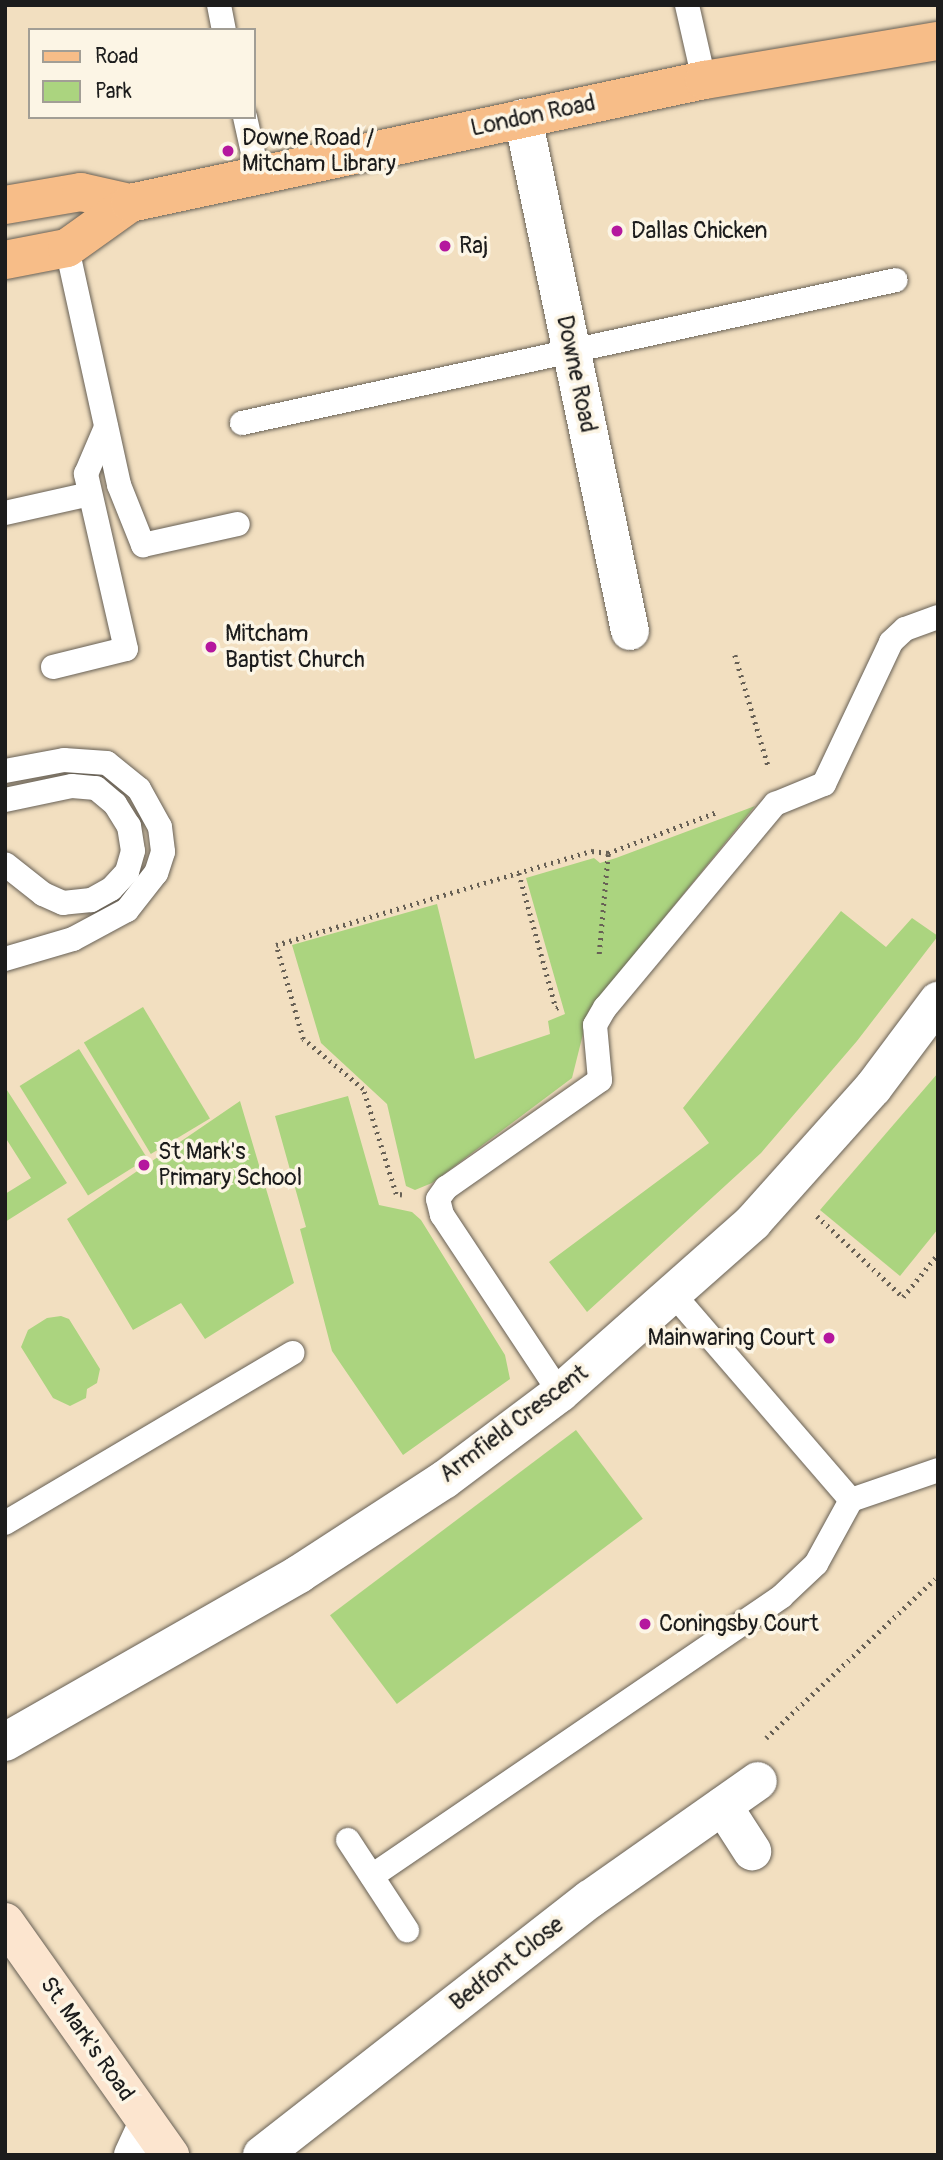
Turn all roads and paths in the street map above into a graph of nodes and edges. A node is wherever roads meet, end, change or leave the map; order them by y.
1 (219, 5) edge
2 (687, 5) edge
3 (225, 28) edge
4 (938, 41) edge
5 (704, 80) junction
6 (523, 118) junction
7 (245, 119) edge
8 (258, 176) junction
9 (6, 201) edge
10 (130, 203) junction
11 (67, 248) junction
12 (5, 260) edge
13 (896, 280) dead end
14 (571, 352) junction
15 (242, 423) dead end
16 (106, 427) junction
17 (90, 494) junction
18 (5, 513) edge
19 (238, 524) dead end
20 (938, 617) edge
21 (629, 631) dead end
22 (735, 655) dead end
23 (53, 667) dead end
24 (5, 771) edge
25 (5, 800) edge
26 (775, 804) junction
27 (724, 810) dead end
28 (608, 853) junction
29 (5, 864) edge
30 (518, 873) junction
31 (5, 892) edge
32 (43, 894) junction
33 (5, 943) edge
34 (61, 943) junction
35 (5, 959) edge
36 (600, 1001) junction
37 (938, 1001) edge
38 (438, 1199) junction
39 (806, 1206) dead end
40 (938, 1254) edge
41 (674, 1295) junction
42 (293, 1353) dead end
43 (560, 1393) junction
44 (938, 1470) edge
45 (851, 1500) junction
46 (5, 1523) edge
47 (935, 1579) dead end
48 (5, 1742) edge
49 (761, 1763) joint
50 (723, 1806) junction
51 (348, 1840) dead end
52 (752, 1851) dead end
53 (372, 1876) junction
54 (5, 1922) edge
55 (407, 1930) dead end
56 (140, 2140) edge
57 (170, 2155) edge
58 (261, 2155) edge

1 - 3 lane
2 - 5 lane
4 - 5 main road, London Road
5 - 6 main road, London Road
6 - 8 main road, London Road
6 - 14 street, Downe Road
7 - 8 lane
8 - 10 main road, London Road
9 - 10 main road
10 - 11 main road
11 - 12 main road
11 - 16 lane
13 - 14 lane
14 - 15 lane
14 - 21 street, Downe Road
16 - 17 lane
16 - 19 lane
17 - 18 lane
17 - 23 lane
20 - 26 lane
22 - 26 path
24 - 34 lane
25 - 32 lane
26 - 36 lane
27 - 28 path
28 - 30 path
28 - 36 path
29 - 32 lane
30 - 36 path
30 - 38 path
31 - 32 lane
33 - 34 lane
34 - 35 lane
36 - 38 lane
37 - 41 street, Armfield Crescent
38 - 43 lane
39 - 40 path
41 - 43 street, Armfield Crescent
41 - 45 lane
42 - 46 lane
43 - 48 street, Armfield Crescent
44 - 45 lane
45 - 53 lane
47 - 49 path
49 - 50 street, Bedfont Close
50 - 52 street
50 - 58 street, Bedfont Close
51 - 53 lane
53 - 55 lane
54 - 56 street, St. Mark's Road
56 - 57 street, St. Mark's Road

